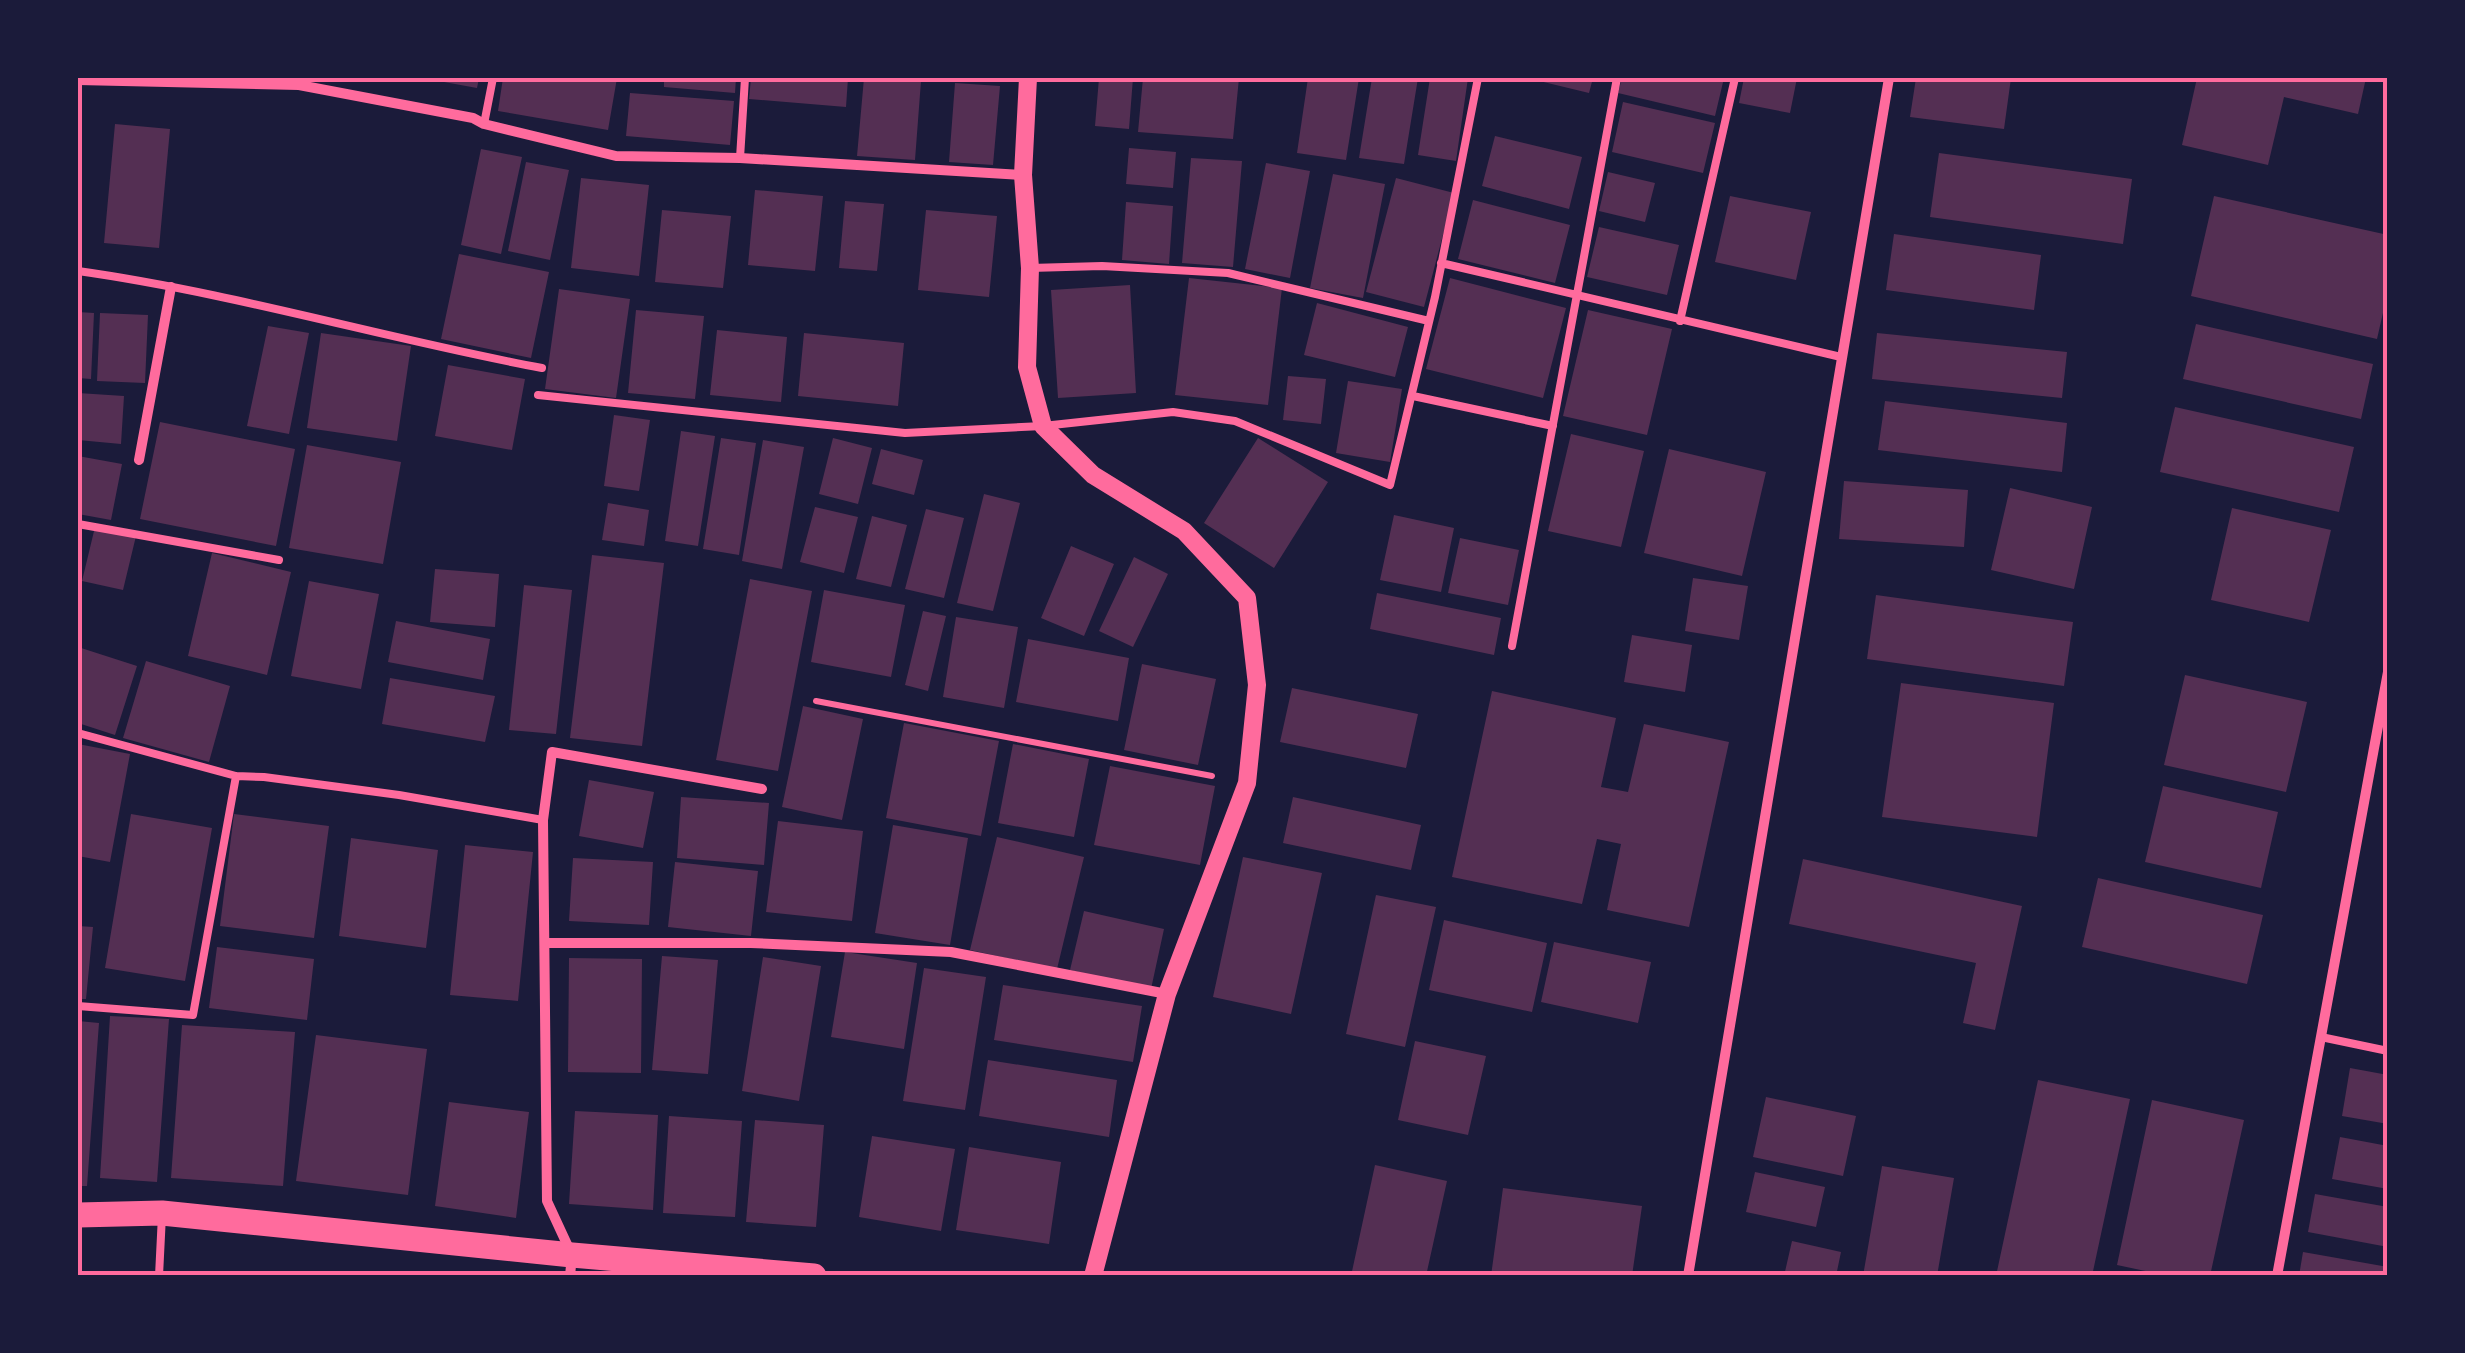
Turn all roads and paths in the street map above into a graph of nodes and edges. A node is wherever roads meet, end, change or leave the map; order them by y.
1 (493, 78) edge
2 (745, 78) edge
3 (1028, 78) edge
4 (1478, 78) edge
5 (1617, 78) edge
6 (1735, 78) edge
7 (1889, 78) edge
8 (78, 80) edge
9 (249, 81) edge
10 (484, 124) junction
11 (740, 158) junction
12 (1023, 175) junction
13 (1441, 264) junction
14 (1030, 268) junction
15 (78, 270) edge
16 (171, 286) junction
17 (1577, 297) junction
18 (1430, 321) junction
19 (1680, 321) junction
20 (1842, 357) junction
21 (542, 368) dead end
22 (538, 396) dead end
23 (1413, 396) junction
24 (1043, 426) junction
25 (1553, 426) junction
26 (140, 460) dead end
27 (78, 524) edge
28 (279, 560) dead end
29 (1512, 646) dead end
30 (2388, 672) edge
31 (816, 701) dead end
32 (78, 734) edge
33 (236, 776) junction
34 (1247, 782) junction
35 (762, 789) dead end
36 (543, 820) junction
37 (546, 943) junction
38 (1167, 994) junction
39 (78, 1006) edge
40 (2320, 1038) junction
41 (2388, 1051) edge
42 (162, 1213) junction
43 (78, 1215) edge
44 (571, 1265) edge
45 (159, 1276) edge
46 (814, 1276) edge
47 (1093, 1276) edge
48 (1688, 1276) edge
49 (2277, 1276) edge

1 - 10 lane
2 - 11 lane
3 - 12 street
4 - 13 lane
5 - 17 lane
6 - 19 lane
7 - 20 street
8 - 9 street
9 - 10 street
10 - 11 street
11 - 12 street
12 - 14 street
13 - 17 lane
13 - 18 lane
14 - 18 lane
14 - 24 street
15 - 16 lane
16 - 21 lane
16 - 26 street
17 - 19 lane
17 - 25 lane
18 - 23 lane
19 - 20 lane
20 - 48 street
22 - 24 lane
23 - 24 lane
23 - 25 lane
24 - 34 street
25 - 29 lane
27 - 28 lane
30 - 40 street
31 - 34 path
32 - 33 lane
33 - 36 lane
33 - 39 lane
34 - 38 street
35 - 36 street
36 - 37 street
37 - 38 street
37 - 44 street
38 - 47 street
40 - 41 lane
40 - 49 street
42 - 43 main road
42 - 44 main road
42 - 45 lane
44 - 46 main road

